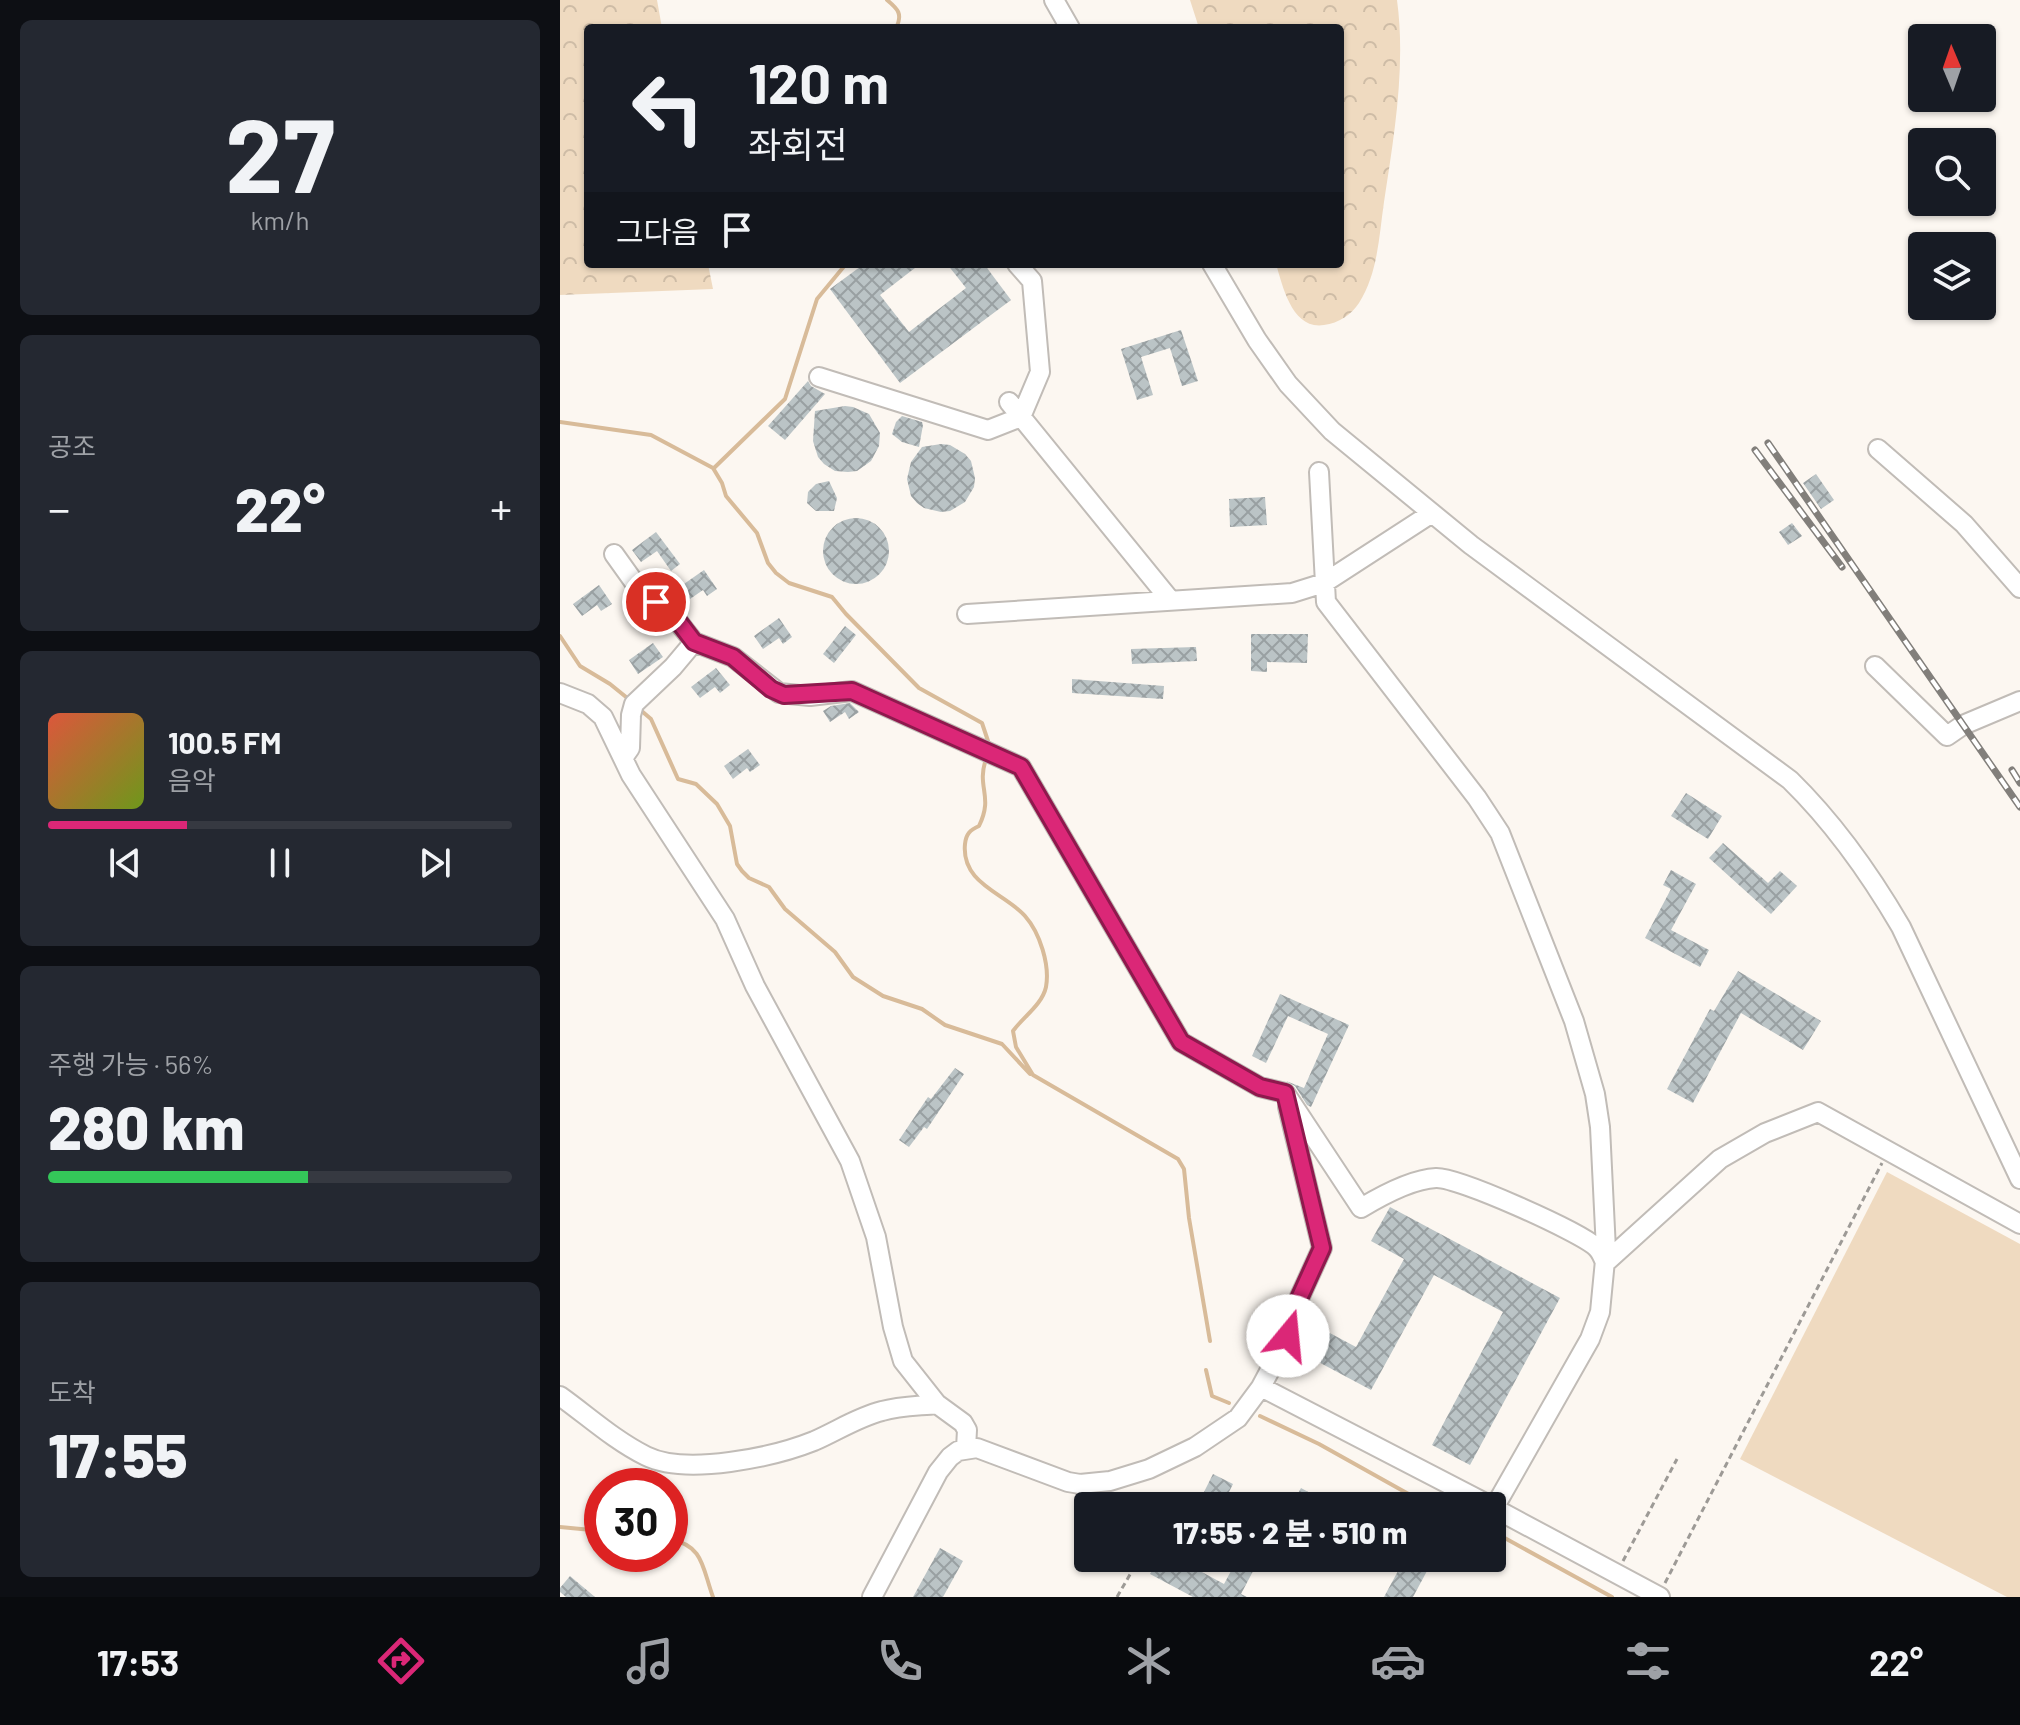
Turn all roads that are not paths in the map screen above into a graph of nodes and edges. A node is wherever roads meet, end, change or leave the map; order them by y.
1 (1054, 0) edge
2 (1068, 24) edge
3 (1021, 268) edge
4 (1214, 268) edge
5 (819, 377) dead end
6 (1015, 410) junction
7 (1878, 449) dead end
8 (1319, 472) dead end
9 (1432, 513) junction
10 (614, 554) dead end
11 (1324, 583) junction
12 (2020, 588) edge
13 (1171, 601) junction
14 (967, 614) dead end
15 (694, 642) junction
16 (1875, 666) dead end
17 (560, 693) edge
18 (2020, 701) edge
19 (623, 758) junction
20 (1285, 1093) junction
21 (2020, 1179) edge
22 (2020, 1224) edge
23 (1605, 1263) junction
24 (1261, 1387) junction
25 (560, 1396) edge
26 (937, 1404) junction
27 (966, 1448) junction
28 (1463, 1492) edge
29 (1501, 1492) edge
30 (1506, 1514) edge
31 (1659, 1596) edge
32 (872, 1597) edge

1 - 2 street
3 - 6 street
4 - 9 street
5 - 6 street
6 - 13 street
7 - 12 street
8 - 11 street
9 - 11 street
9 - 21 street
10 - 15 street
11 - 13 street
11 - 23 street
13 - 14 street
15 - 19 street
15 - 20 street
16 - 18 street
17 - 19 street
19 - 26 street
20 - 23 street
20 - 24 street
22 - 23 street
23 - 29 street
24 - 27 street
24 - 28 street
25 - 26 street
26 - 27 street
27 - 32 street
30 - 31 street

